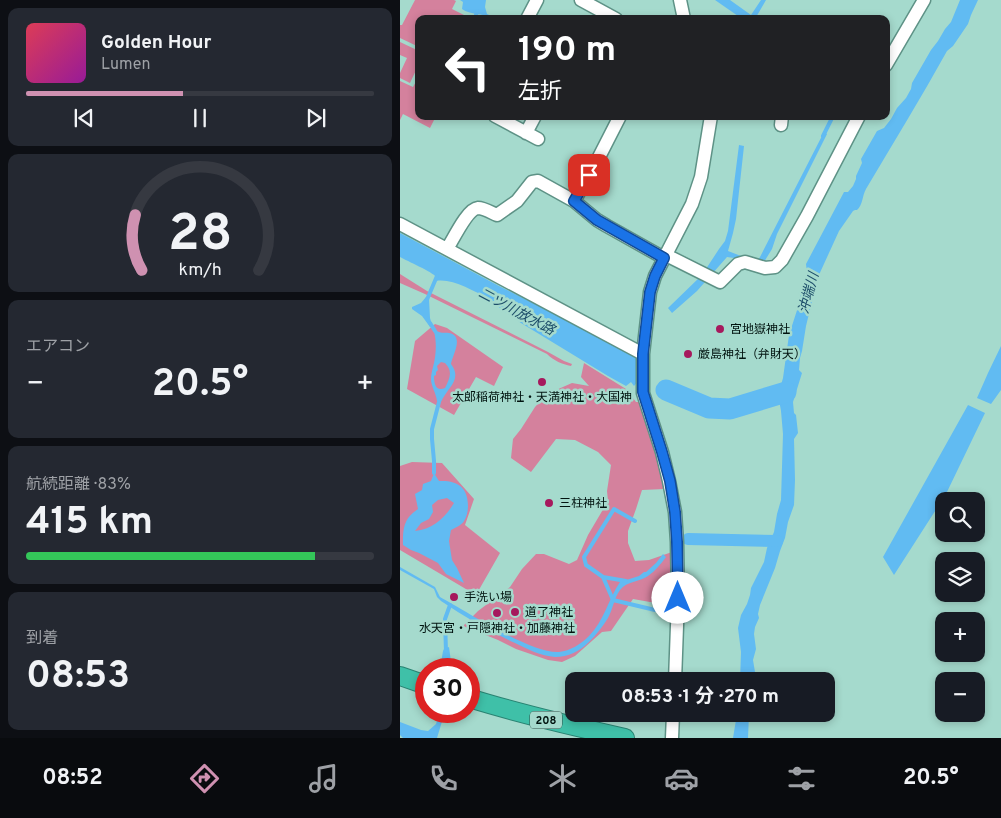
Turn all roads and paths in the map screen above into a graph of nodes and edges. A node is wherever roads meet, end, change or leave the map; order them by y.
1 (537, 0) edge
2 (581, 0) edge
3 (680, 0) edge
4 (924, 0) edge
5 (529, 15) edge
6 (609, 15) edge
7 (683, 15) edge
8 (890, 58) edge
9 (503, 120) edge
10 (533, 120) edge
11 (618, 120) edge
12 (710, 120) edge
13 (857, 120) edge
14 (526, 132) junction
15 (538, 139) dead end
16 (574, 201) junction
17 (400, 224) edge
18 (448, 249) junction
19 (665, 257) junction
20 (643, 354) junction
21 (675, 672) edge
22 (400, 676) edge
23 (415, 681) edge
24 (480, 701) edge
25 (673, 722) edge
26 (625, 738) edge
27 (672, 738) edge

1 - 5 street
2 - 6 street
3 - 7 street
4 - 8 street
9 - 14 street
10 - 14 street
11 - 16 street
12 - 19 street
13 - 19 street
14 - 15 street
16 - 18 street
16 - 19 street
17 - 18 street
18 - 20 street
19 - 20 street
20 - 21 street
22 - 23 highway
24 - 26 highway, 208
25 - 27 street

